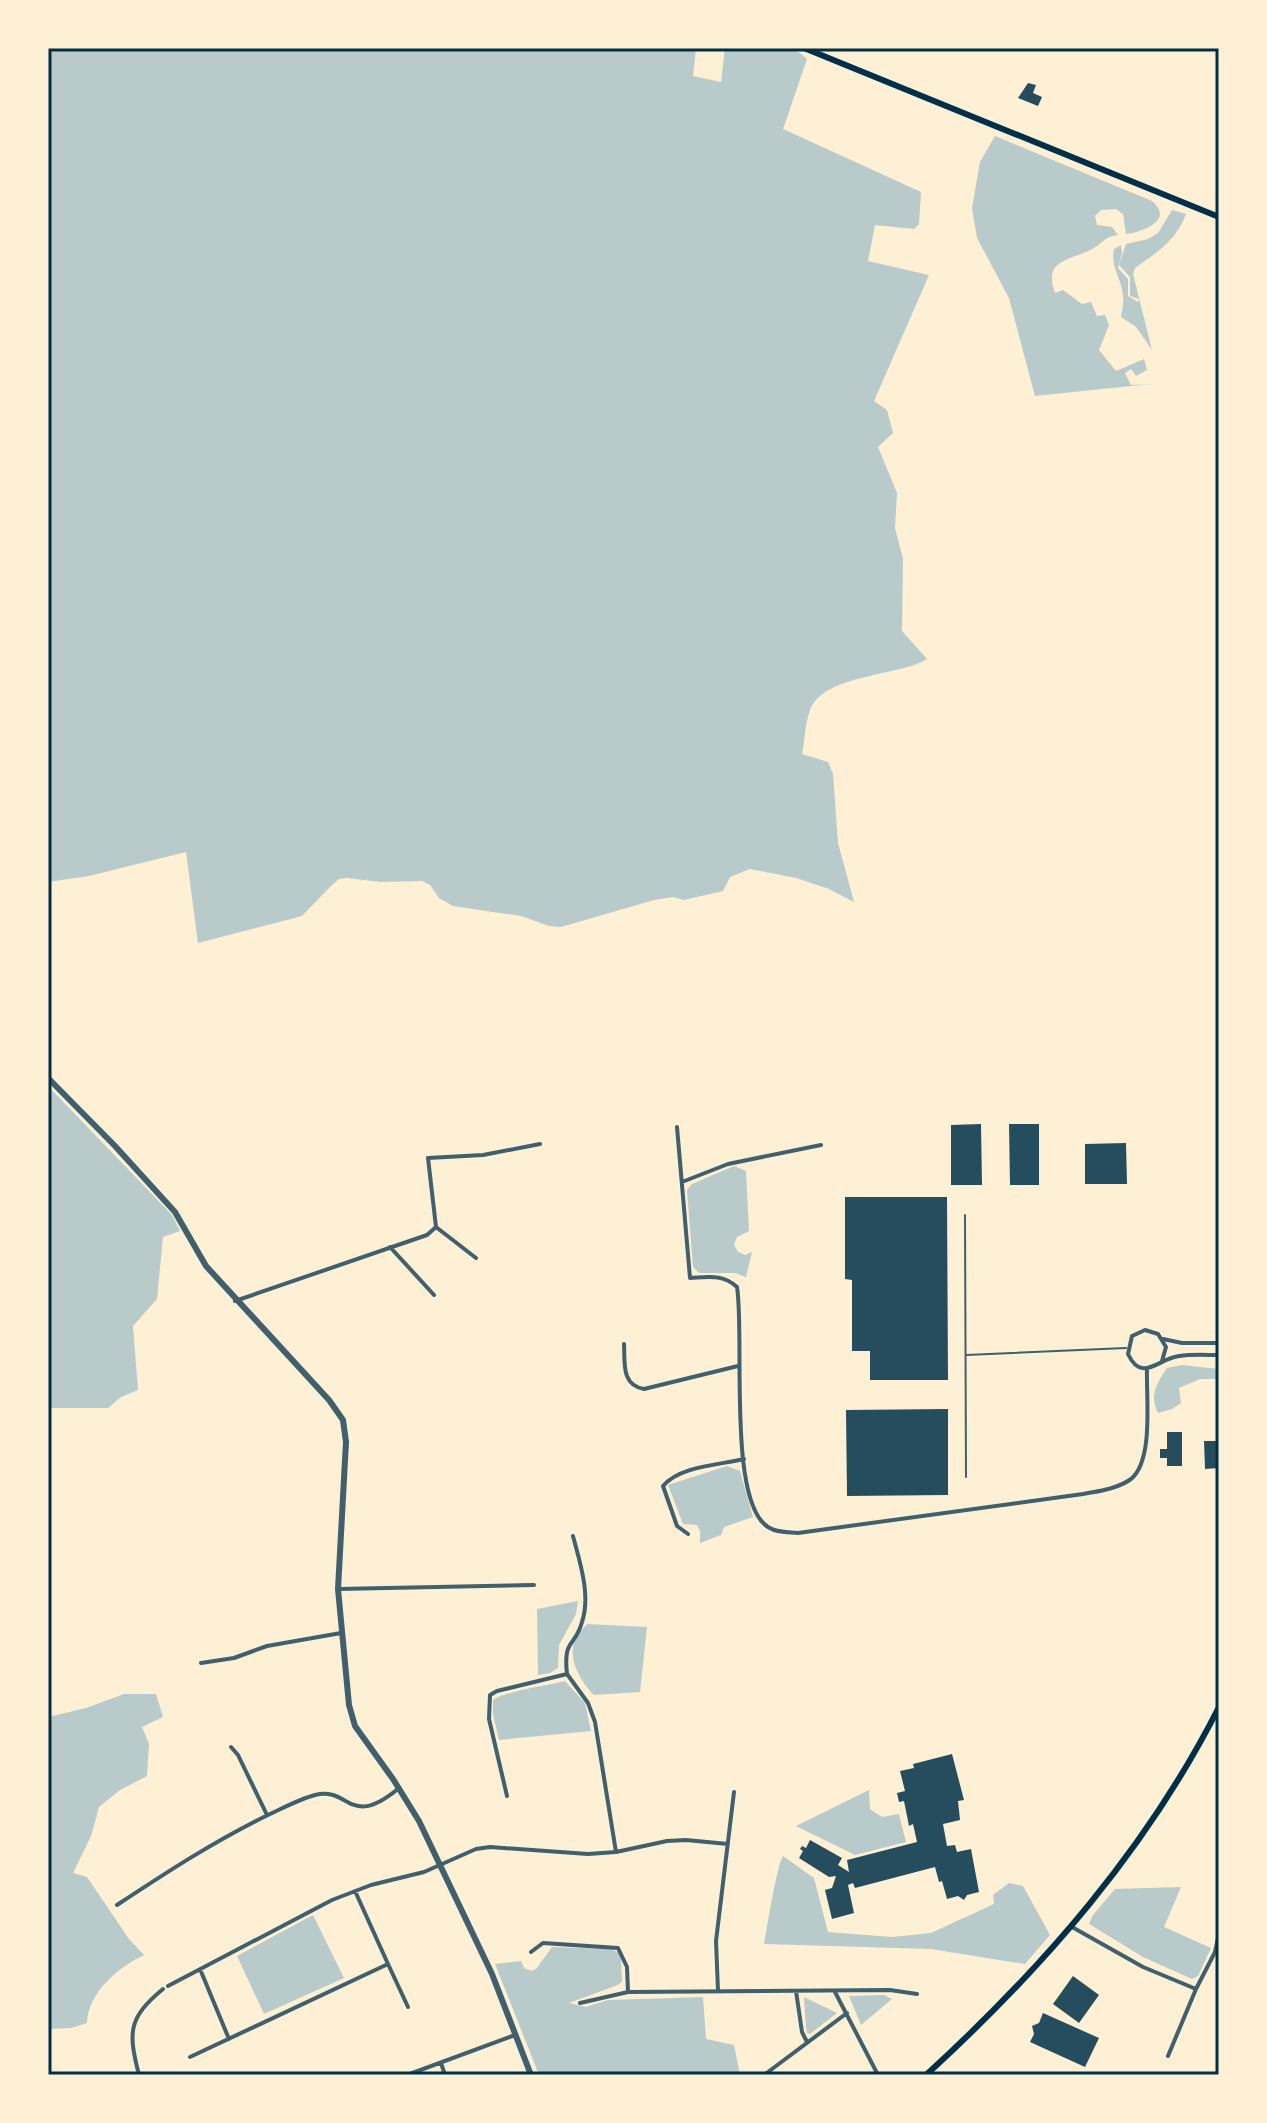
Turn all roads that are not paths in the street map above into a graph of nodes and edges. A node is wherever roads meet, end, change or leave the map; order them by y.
1 (804, 48) edge
2 (1219, 217) edge
3 (48, 1078) edge
4 (677, 1127) dead end
5 (540, 1144) dead end
6 (821, 1145) dead end
7 (682, 1182) junction
8 (965, 1215) dead end
9 (436, 1227) junction
10 (390, 1247) junction
11 (476, 1258) dead end
12 (434, 1295) dead end
13 (235, 1301) junction
14 (1163, 1339) junction
15 (1219, 1343) edge
16 (624, 1344) dead end
17 (1127, 1348) junction
18 (966, 1355) junction
19 (1219, 1355) edge
20 (1162, 1361) junction
21 (738, 1366) junction
22 (1147, 1369) junction
23 (744, 1459) junction
24 (966, 1477) dead end
25 (688, 1534) dead end
26 (573, 1536) dead end
27 (534, 1585) dead end
28 (338, 1589) junction
29 (341, 1633) junction
30 (201, 1663) dead end
31 (567, 1674) junction
32 (1219, 1707) edge
33 (231, 1747) dead end
34 (399, 1788) junction
35 (734, 1792) dead end
36 (507, 1796) dead end
37 (267, 1816) junction
38 (728, 1844) junction
39 (616, 1852) junction
40 (440, 1865) junction
41 (355, 1891) junction
42 (117, 1905) dead end
43 (1072, 1927) junction
44 (1219, 1933) edge
45 (531, 1952) dead end
46 (388, 1964) junction
47 (200, 1969) junction
48 (1196, 1989) junction
49 (718, 1991) junction
50 (796, 1991) junction
51 (628, 1992) junction
52 (835, 1992) junction
53 (917, 1994) dead end
54 (580, 2003) dead end
55 (408, 2007) dead end
56 (847, 2013) junction
57 (515, 2035) junction
58 (229, 2039) junction
59 (807, 2042) junction
60 (1168, 2056) dead end
61 (190, 2057) dead end
62 (441, 2063) junction
63 (139, 2075) edge
64 (407, 2075) edge
65 (445, 2075) edge
66 (531, 2075) edge
67 (764, 2075) edge
68 (878, 2075) edge
69 (926, 2075) edge

1 - 2 main road
3 - 13 street
4 - 7 street
5 - 9 street
6 - 7 street
7 - 21 street
8 - 18 lane
9 - 10 street
9 - 11 street
10 - 12 street
10 - 13 street
13 - 28 street
14 - 15 street
14 - 17 street
14 - 20 street
16 - 21 street
17 - 18 lane
17 - 22 street
18 - 24 lane
19 - 20 street
20 - 22 street
21 - 23 street
22 - 23 street
23 - 25 street
26 - 31 street
27 - 28 street
28 - 29 street
29 - 30 street
29 - 34 street
31 - 36 street
31 - 39 street
32 - 43 main road
33 - 37 street
34 - 37 street
34 - 40 street
35 - 38 street
37 - 42 street
38 - 39 street
38 - 49 street
39 - 40 street
40 - 41 street
40 - 57 street
41 - 46 street
41 - 47 street
43 - 48 street
43 - 69 main road
44 - 48 street
45 - 51 street
46 - 55 street
46 - 58 street
47 - 58 street
47 - 63 street
48 - 60 street
49 - 50 street
49 - 51 street
50 - 52 street
50 - 59 street
51 - 54 street
52 - 53 street
52 - 56 street
56 - 59 street
56 - 68 street
57 - 62 street
57 - 66 street
58 - 61 street
59 - 67 street
62 - 64 street
62 - 65 street

